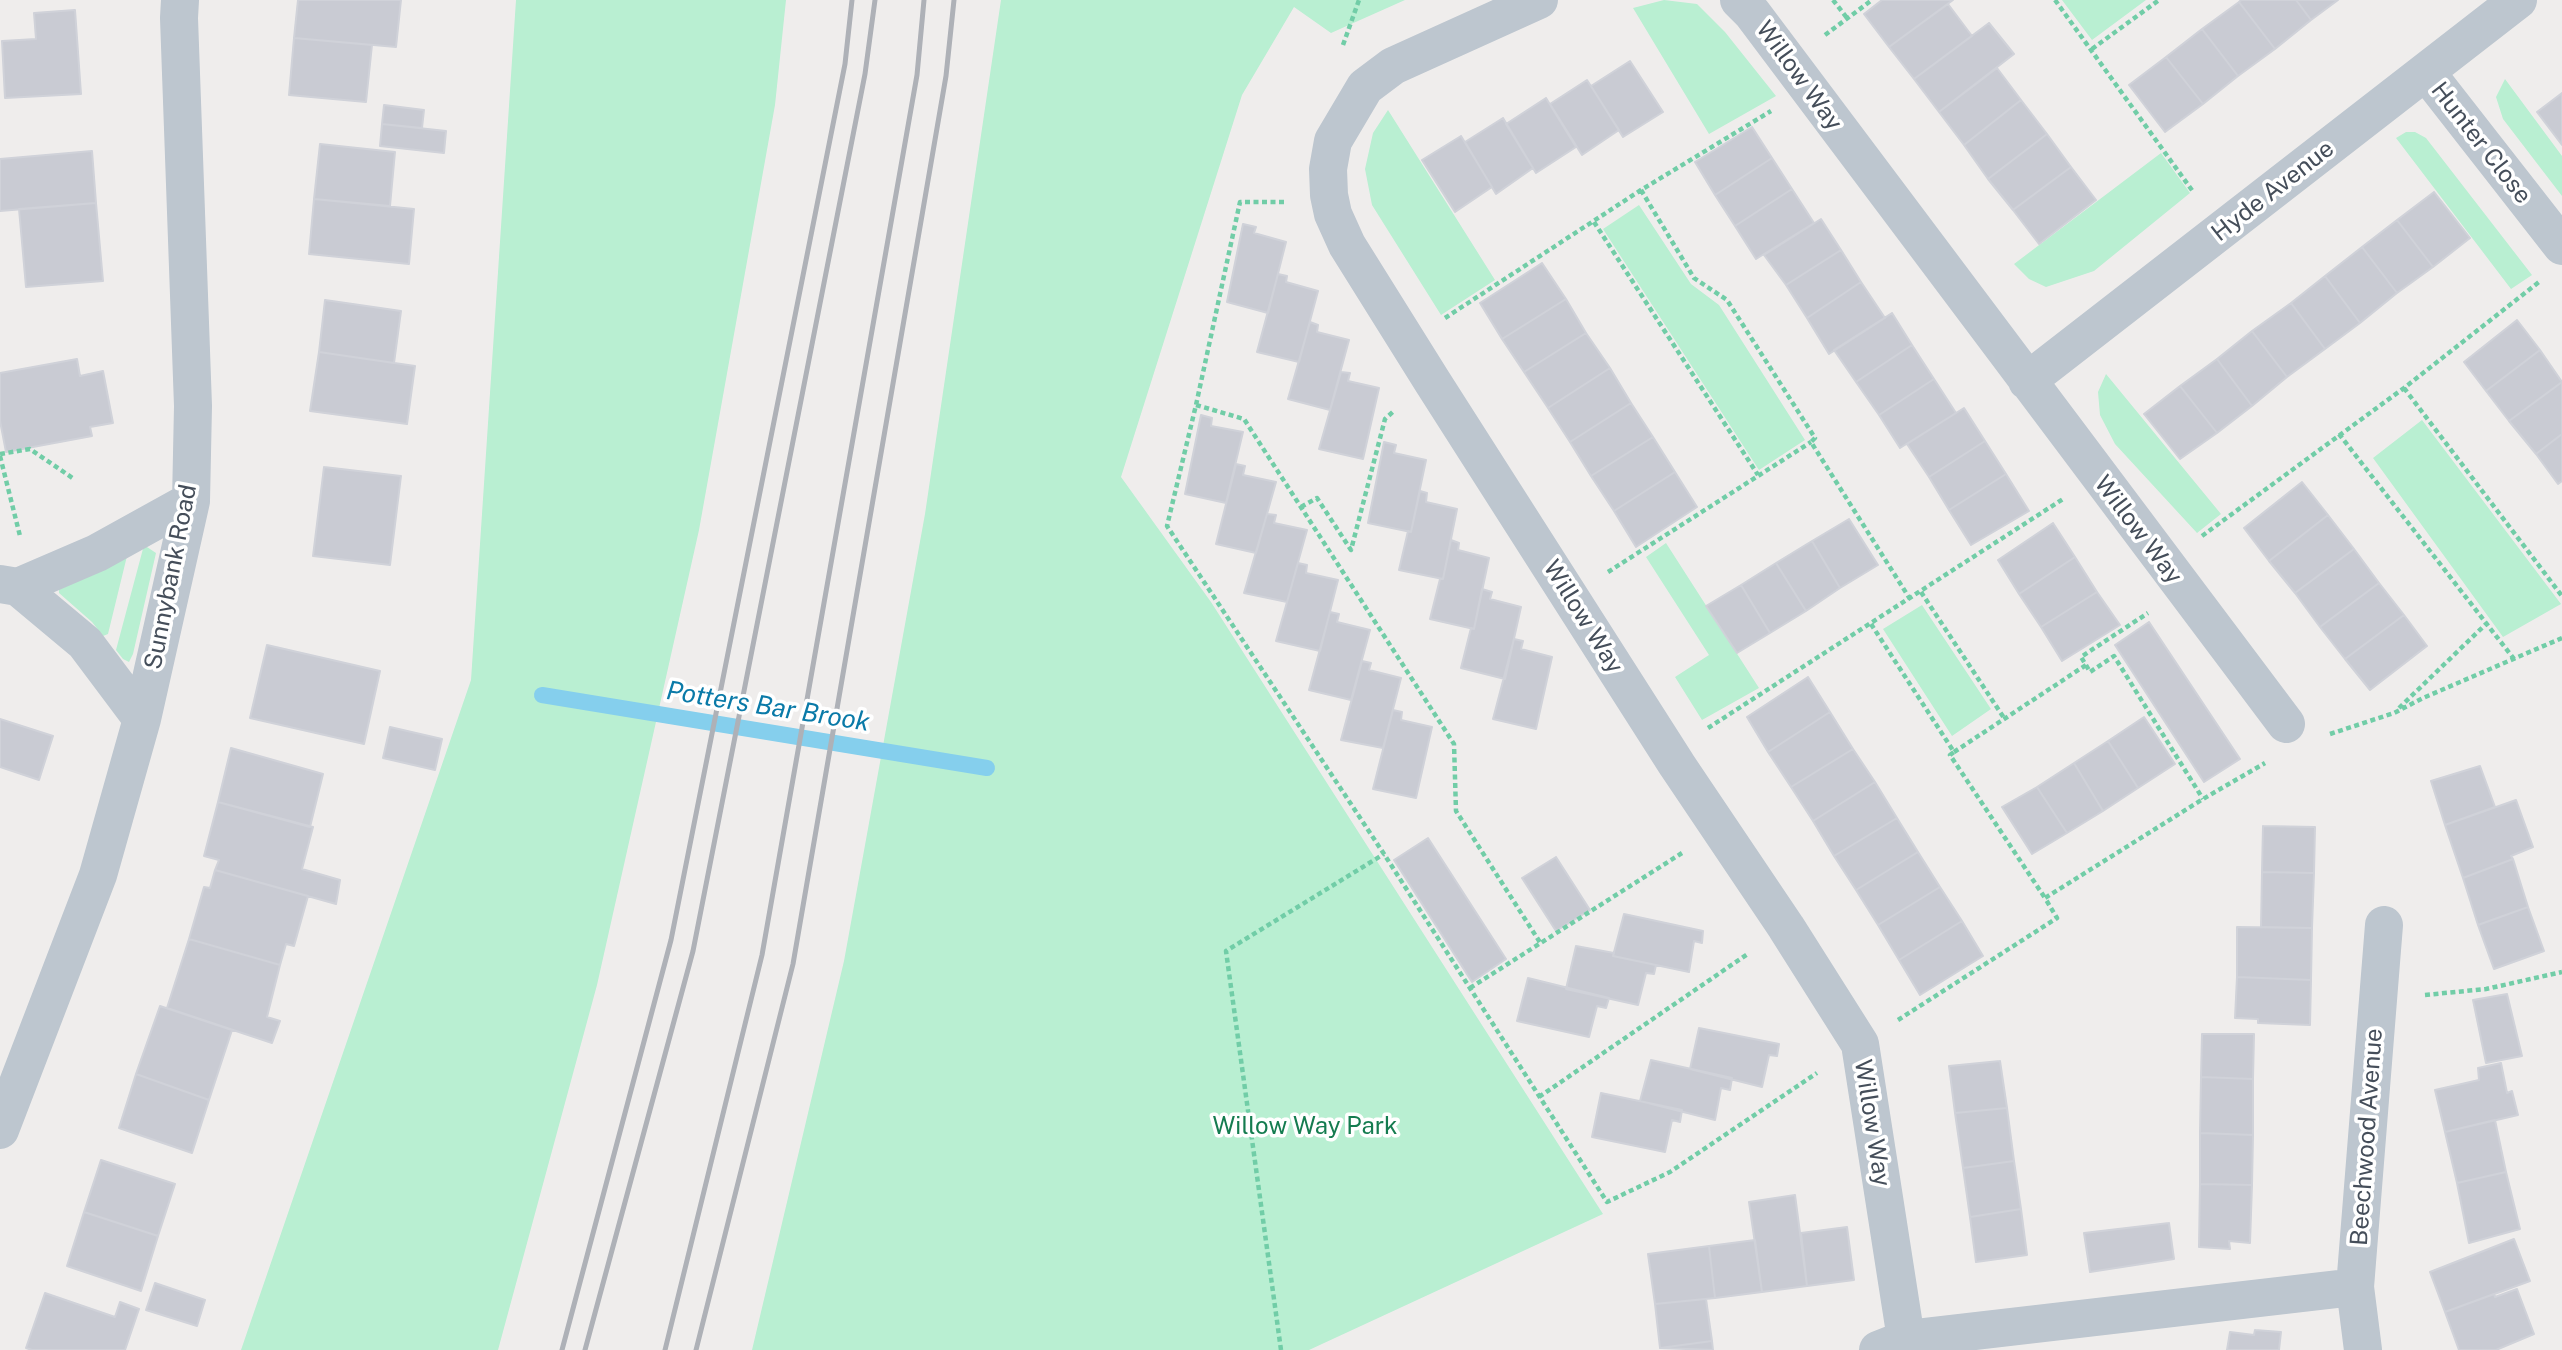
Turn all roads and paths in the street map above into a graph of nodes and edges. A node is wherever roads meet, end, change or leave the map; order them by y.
1 (180, 0) edge
2 (1539, 0) edge
3 (1739, 0) edge
4 (1833, 0) edge
5 (1872, 0) edge
6 (2055, 0) edge
7 (2158, 0) edge
8 (2518, 0) edge
9 (1847, 18) junction
10 (2092, 49) junction
11 (2426, 72) junction
12 (1798, 75) junction
13 (1641, 190) junction
14 (1240, 202) dead end
15 (1594, 222) junction
16 (2221, 230) junction
17 (2562, 246) edge
18 (2541, 281) dead end
19 (1407, 342) junction
20 (1432, 381) junction
21 (2027, 381) junction
22 (2404, 388) junction
23 (1196, 405) junction
24 (2339, 434) junction
25 (1811, 442) junction
26 (0, 455) edge
27 (1758, 475) junction
28 (2099, 476) junction
29 (74, 479) dead end
30 (191, 501) junction
31 (1301, 507) junction
32 (20, 536) dead end
33 (2174, 577) junction
34 (9, 586) edge
35 (1921, 592) junction
36 (1570, 596) junction
37 (2562, 596) edge
38 (1910, 599) junction
39 (2487, 623) junction
40 (1871, 624) junction
41 (2562, 638) edge
42 (2514, 659) junction
43 (2086, 665) junction
44 (2394, 713) junction
45 (2004, 718) junction
46 (142, 719) junction
47 (2286, 724) dead end
48 (2328, 735) dead end
49 (1954, 752) junction
50 (1669, 753) junction
51 (2268, 762) dead end
52 (2203, 799) junction
53 (1719, 829) junction
54 (1384, 854) junction
55 (2045, 898) junction
56 (2384, 925) dead end
57 (1786, 927) junction
58 (1541, 944) junction
59 (2562, 972) edge
60 (1470, 988) junction
61 (2377, 999) junction
62 (1860, 1044) junction
63 (1539, 1097) junction
64 (0, 1130) edge
65 (2355, 1287) junction
66 (1892, 1345) edge
67 (1281, 1350) edge
68 (2362, 1350) edge

1 - 30 street, Sunnybank Road
2 - 19 street, Willow Way
3 - 12 street, Willow Way
4 - 9 path
5 - 9 path
6 - 10 path
7 - 10 path
8 - 11 street, Hyde Avenue
9 - 12 path
10 - 16 path
11 - 16 street, Hyde Avenue
11 - 17 street, Hunter Close
12 - 13 path
12 - 21 street, Willow Way
13 - 15 path
13 - 25 path
14 - 23 path
15 - 19 path
15 - 27 path
16 - 21 street, Hyde Avenue
18 - 22 path
19 - 20 street, Willow Way
20 - 31 path
20 - 36 street, Willow Way
21 - 28 street, Willow Way
22 - 24 path
22 - 37 path
23 - 31 path
23 - 54 path
24 - 33 path
24 - 39 path
25 - 27 path
25 - 38 path
26 - 29 path
26 - 32 path
27 - 36 path
28 - 33 street, Willow Way
28 - 35 path
30 - 34 street
30 - 46 street, Sunnybank Road
31 - 58 path
33 - 43 path
33 - 47 street, Willow Way
34 - 46 street
35 - 38 path
35 - 45 path
36 - 50 street, Willow Way
38 - 40 path
39 - 42 path
39 - 44 path
40 - 49 path
40 - 50 path
41 - 42 path
42 - 44 path
43 - 45 path
43 - 52 path
44 - 48 path
45 - 49 path
46 - 64 street, Sunnybank Road
49 - 55 path
50 - 53 street, Willow Way
51 - 52 path
52 - 55 path
53 - 57 street, Willow Way
53 - 58 path
54 - 60 path
54 - 67 path
55 - 62 path
56 - 61 street, Beechwood Avenue
57 - 62 street, Willow Way
57 - 63 path
58 - 60 path
59 - 61 path
60 - 63 path
61 - 65 street, Beechwood Avenue
62 - 63 path
62 - 66 street, Willow Way
65 - 66 street, Willow Way
65 - 68 street, Beechwood Avenue

